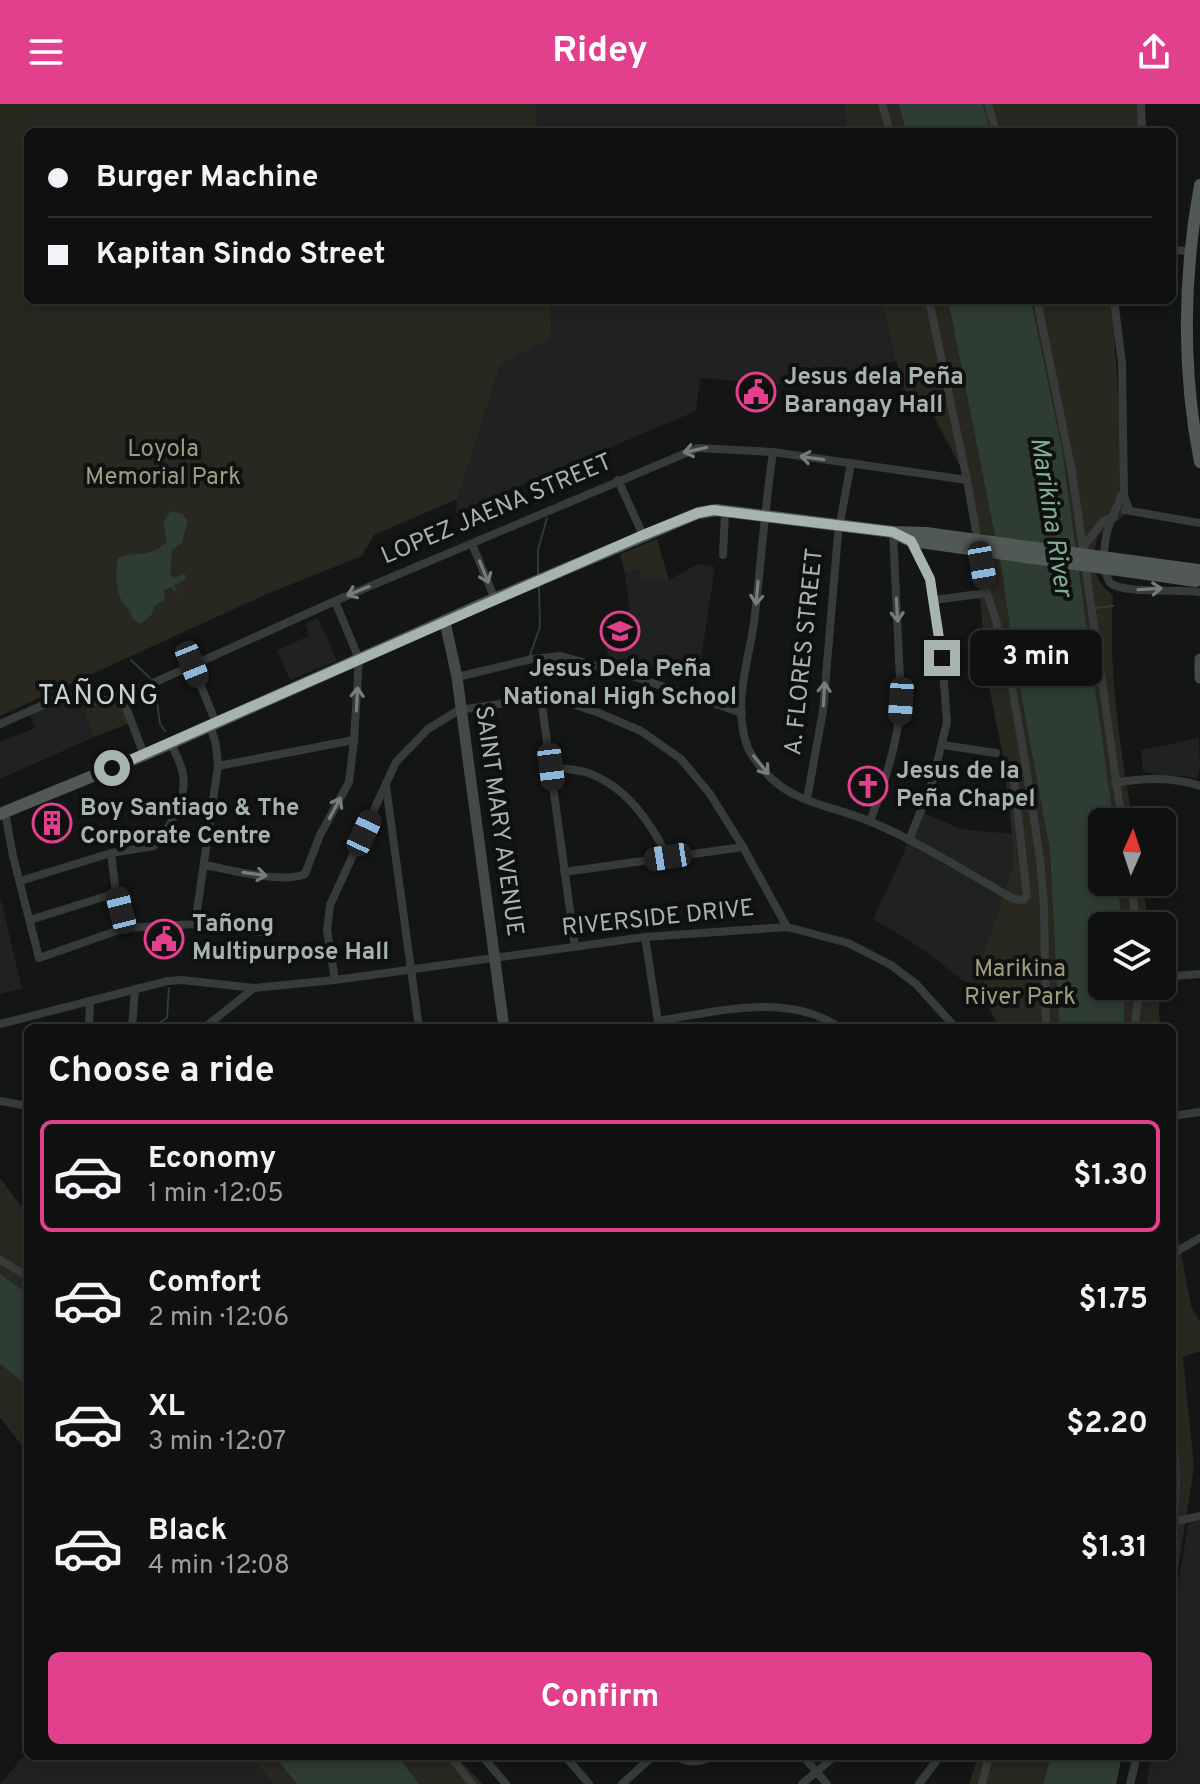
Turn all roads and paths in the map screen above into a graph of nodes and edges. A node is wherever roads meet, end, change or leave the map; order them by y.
1 (882, 104) edge
2 (988, 104) edge
3 (1141, 104) edge
4 (889, 128) edge
5 (995, 128) edge
6 (1142, 128) edge
7 (1200, 185) edge
8 (1176, 250) edge
9 (1190, 251) junction
10 (930, 304) edge
11 (1038, 304) edge
12 (1115, 304) edge
13 (1194, 380) edge
14 (773, 452) junction
15 (1200, 462) edge
16 (851, 463) junction
17 (618, 480) junction
18 (967, 480) junction
19 (1124, 489) junction
20 (1129, 509) junction
21 (725, 511) junction
22 (764, 515) junction
23 (1110, 520) junction
24 (1200, 523) edge
25 (841, 525) junction
26 (893, 532) junction
27 (643, 535) junction
28 (927, 538) junction
29 (911, 541) junction
30 (472, 544) junction
31 (1084, 546) junction
32 (723, 555) dead end
33 (1085, 559) junction
34 (1105, 561) junction
35 (1199, 578) edge
36 (987, 593) junction
37 (495, 599) junction
38 (934, 600) junction
39 (335, 601) junction
40 (445, 622) junction
41 (359, 659) junction
42 (1200, 659) edge
43 (192, 664) junction
44 (457, 677) junction
45 (1200, 678) edge
46 (122, 697) junction
47 (541, 698) junction
48 (459, 710) junction
49 (742, 713) junction
50 (0, 724) edge
51 (213, 724) junction
52 (354, 740) junction
53 (171, 743) junction
54 (943, 745) junction
55 (996, 753) dead end
56 (144, 755) junction
57 (218, 766) junction
58 (551, 767) junction
59 (1013, 771) dead end
60 (1115, 783) junction
61 (386, 785) junction
62 (1200, 786) edge
63 (807, 799) junction
64 (1119, 808) edge
65 (3, 813) edge
66 (870, 821) junction
67 (909, 840) junction
68 (743, 847) junction
69 (111, 853) junction
70 (668, 857) junction
71 (205, 865) junction
72 (564, 872) junction
73 (20, 881) junction
74 (116, 893) junction
75 (30, 920) junction
76 (195, 924) junction
77 (787, 927) junction
78 (125, 928) junction
79 (270, 933) dead end
80 (645, 937) junction
81 (575, 947) junction
82 (495, 958) junction
83 (411, 969) junction
84 (1200, 974) edge
85 (1176, 976) edge
86 (335, 980) junction
87 (254, 988) junction
88 (135, 989) junction
89 (1138, 1000) edge
90 (90, 1001) junction
91 (0, 1024) edge
92 (89, 1024) edge
93 (132, 1024) edge
94 (209, 1024) edge
95 (418, 1024) edge
96 (503, 1024) edge
97 (658, 1024) edge
98 (831, 1024) edge
99 (952, 1024) edge
100 (1046, 1024) edge
101 (1135, 1024) edge
102 (0, 1101) edge
103 (24, 1105) edge
104 (1200, 1112) edge
105 (1176, 1115) edge
106 (1200, 1238) edge
107 (1176, 1252) edge
108 (0, 1260) edge
109 (24, 1274) edge
110 (1176, 1469) edge
111 (1176, 1509) edge
112 (1200, 1516) edge
113 (1176, 1525) edge
114 (453, 1760) edge
115 (485, 1760) edge
116 (569, 1760) edge
117 (649, 1760) edge
118 (806, 1760) edge
119 (831, 1760) edge
120 (937, 1760) edge
121 (988, 1760) edge
122 (1136, 1760) edge
123 (817, 1773) junction
124 (472, 1784) edge
125 (506, 1784) edge
126 (589, 1784) edge
127 (622, 1784) edge
128 (802, 1784) edge
129 (827, 1784) edge
130 (919, 1784) edge
131 (982, 1784) edge
132 (1130, 1784) edge

1 - 4 street
2 - 5 street
3 - 6 street
7 - 9 main road
8 - 9 street
9 - 13 main road
10 - 18 street
11 - 31 street
12 - 19 street
13 - 15 main road
16 -> 14 street, LOPEZ JAENA STREET
14 -> 17 street, LOPEZ JAENA STREET
14 - 22 street
16 - 18 street, LOPEZ JAENA STREET
16 - 25 street, A. FLORES STREET
17 - 27 street
17 - 30 street, LOPEZ JAENA STREET
18 - 36 street
19 - 20 street
19 - 23 street
20 - 23 street
20 - 24 street
21 - 22 main road
21 - 27 main road
21 - 32 street
22 - 25 main road
22 -> 49 street
23 - 31 street
23 - 34 street
25 - 26 main road
63 -> 25 street, A. FLORES STREET
26 - 28 main road
26 - 29 main road
26 -> 66 street
27 - 37 main road
28 - 29 main road
28 - 35 main road, bridge
29 - 38 street
30 -> 37 street
30 -> 39 street, LOPEZ JAENA STREET
31 - 33 street
33 - 34 street
33 - 60 street
34 -> 35 street
36 - 38 street
36 - 100 street
37 - 40 main road
38 - 54 street
39 - 41 street
39 - 43 street, LOPEZ JAENA STREET
40 - 41 main road
40 - 44 street, SAINT MARY AVENUE
41 - 51 main road
52 -> 41 street
42 - 45 street
43 - 46 street, LOPEZ JAENA STREET
43 - 51 street
44 - 48 street, SAINT MARY AVENUE
44 - 49 street
46 - 50 street
46 - 56 street
47 - 48 street
47 - 58 street
47 - 68 street
48 - 61 street
48 - 82 street, SAINT MARY AVENUE
49 -> 63 street
51 - 53 main road
51 - 57 street
52 - 57 street
71 -> 52 street
53 - 56 main road
53 - 69 street
54 - 55 street
54 - 67 street
56 - 65 main road
57 - 71 street
58 - 70 street
58 - 72 street
59 - 67 street
60 - 62 street
60 - 64 street
61 - 83 street
61 - 86 street
63 - 66 street
65 - 73 street
66 - 67 street
68 - 70 street
68 - 77 street
69 - 73 street
69 - 74 street
70 - 72 street
71 - 76 street
72 - 81 street
73 - 75 street
74 - 75 street
74 - 78 street
75 - 78 street
76 - 78 street
76 - 79 street
77 - 80 street, RIVERSIDE DRIVE
77 - 99 street, RIVERSIDE DRIVE
80 - 81 street, RIVERSIDE DRIVE
80 - 97 street
81 - 82 street, RIVERSIDE DRIVE
82 - 83 street, RIVERSIDE DRIVE
82 - 96 street, SAINT MARY AVENUE
83 - 86 street, RIVERSIDE DRIVE
83 - 95 street
84 - 85 street
86 - 87 street, RIVERSIDE DRIVE
87 - 88 street, RIVERSIDE DRIVE
87 - 94 street
88 - 90 street, RIVERSIDE DRIVE
88 - 93 street
89 - 101 street
90 - 91 street, RIVERSIDE DRIVE
90 - 92 street
97 - 98 street
102 - 103 street
104 - 105 street
106 - 107 street
108 - 109 street
110 - 111 street
112 - 113 street
114 - 124 street
115 - 125 street
116 - 126 street
117 - 127 street
118 - 123 street
119 - 123 street
120 - 130 street
121 - 131 street
122 - 132 street
123 - 128 street
123 - 129 street

